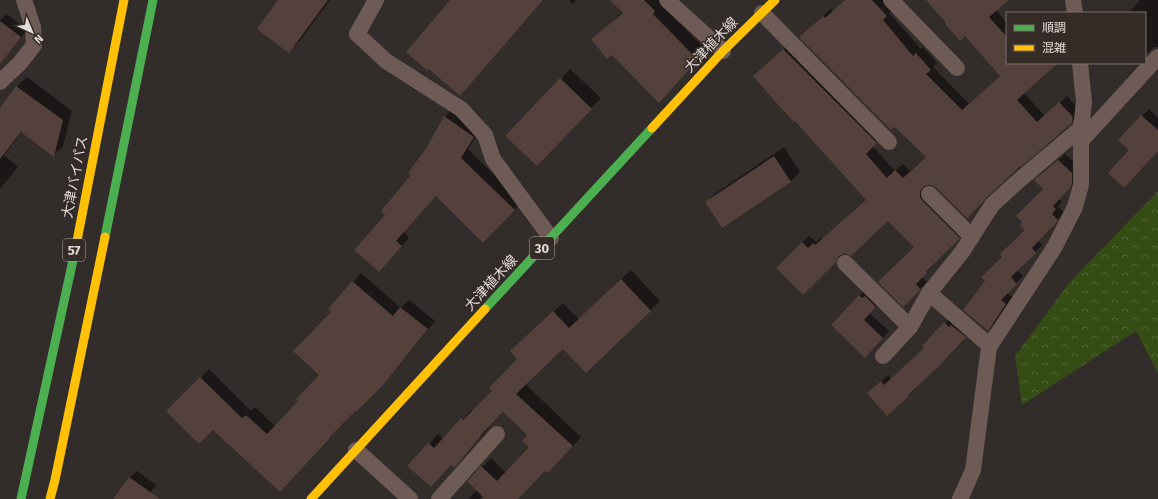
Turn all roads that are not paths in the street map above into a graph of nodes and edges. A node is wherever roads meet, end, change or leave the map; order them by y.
1 (24, 0) edge
2 (124, 0) edge
3 (153, 0) edge
4 (376, 0) edge
5 (667, 0) edge
6 (775, 0) edge
7 (891, 0) edge
8 (1073, 0) edge
9 (1074, 12) edge
10 (762, 13) junction
11 (723, 51) junction
12 (1158, 57) edge
13 (1080, 64) edge
14 (957, 68) dead end
15 (0, 82) edge
16 (1081, 135) junction
17 (889, 142) dead end
18 (929, 194) dead end
19 (972, 237) junction
20 (551, 238) junction
21 (845, 263) dead end
22 (929, 293) junction
23 (910, 327) junction
24 (990, 346) junction
25 (883, 356) dead end
26 (497, 434) dead end
27 (356, 450) junction
28 (316, 497) edge
29 (21, 499) edge
30 (50, 499) edge
31 (410, 499) edge
32 (439, 499) edge
33 (960, 499) edge

1 - 15 street
2 - 29 main road, 大津バイパス / 57
3 - 30 main road, 57
4 - 20 street
5 - 11 street
6 - 10 main road, 大津植木線 / 30
7 - 14 street
8 - 9 street
10 - 11 main road, 大津植木線 / 30
10 - 17 street
11 - 20 main road, 大津植木線 / 30
12 - 16 street
13 - 16 street
16 - 19 street
16 - 24 street
18 - 19 street
19 - 22 street
20 - 27 main road, 大津植木線 / 30
21 - 23 street
22 - 23 street
22 - 24 street
23 - 25 street
24 - 33 street
26 - 32 street
27 - 28 main road, 大津植木線 / 30
27 - 31 street

